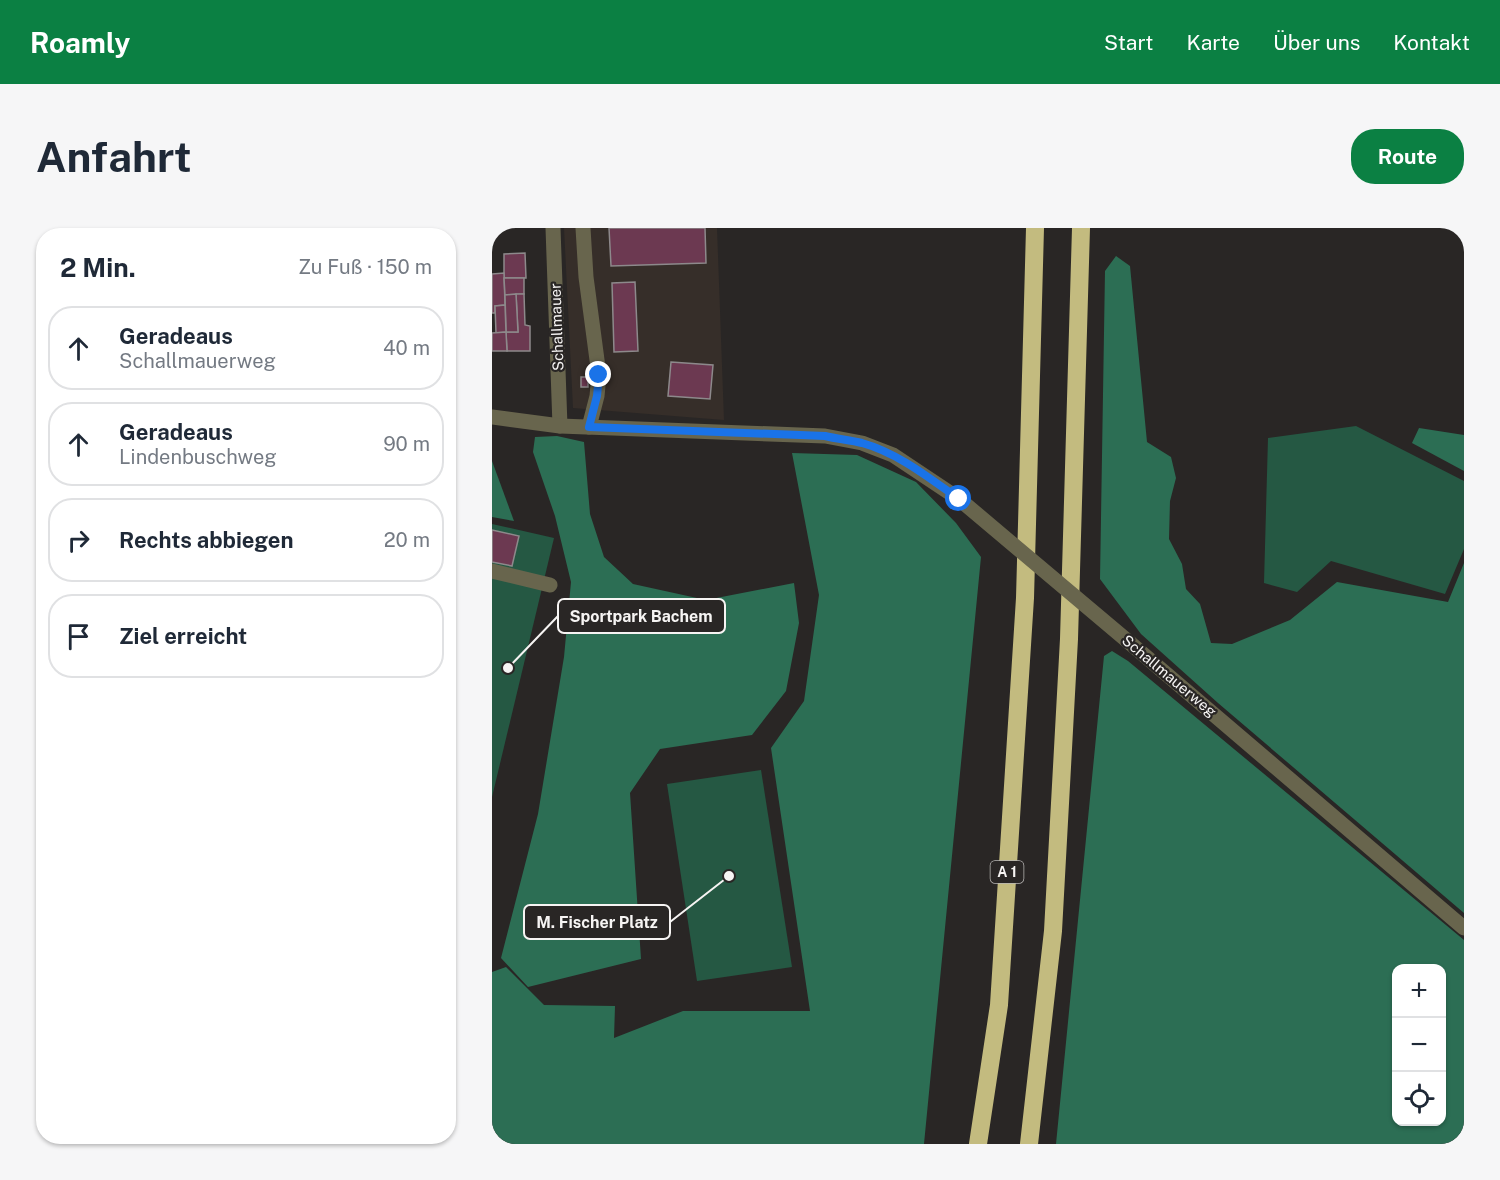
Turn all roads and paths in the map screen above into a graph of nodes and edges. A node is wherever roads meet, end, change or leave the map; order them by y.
1 (554, 228) edge
2 (583, 228) edge
3 (1035, 228) edge
4 (1081, 228) edge
5 (492, 417) edge
6 (560, 426) junction
7 (589, 427) junction
8 (492, 571) edge
9 (550, 585) dead end
10 (1464, 928) edge
11 (978, 1144) edge
12 (1029, 1144) edge

1 - 6 street, Schallmauer
2 - 7 street
3 - 11 highway, A 1
4 - 12 highway
5 - 6 street, Schallmauerweg
6 - 7 street, Schallmauerweg
7 - 10 street, Schallmauerweg, bridge
8 - 9 street

